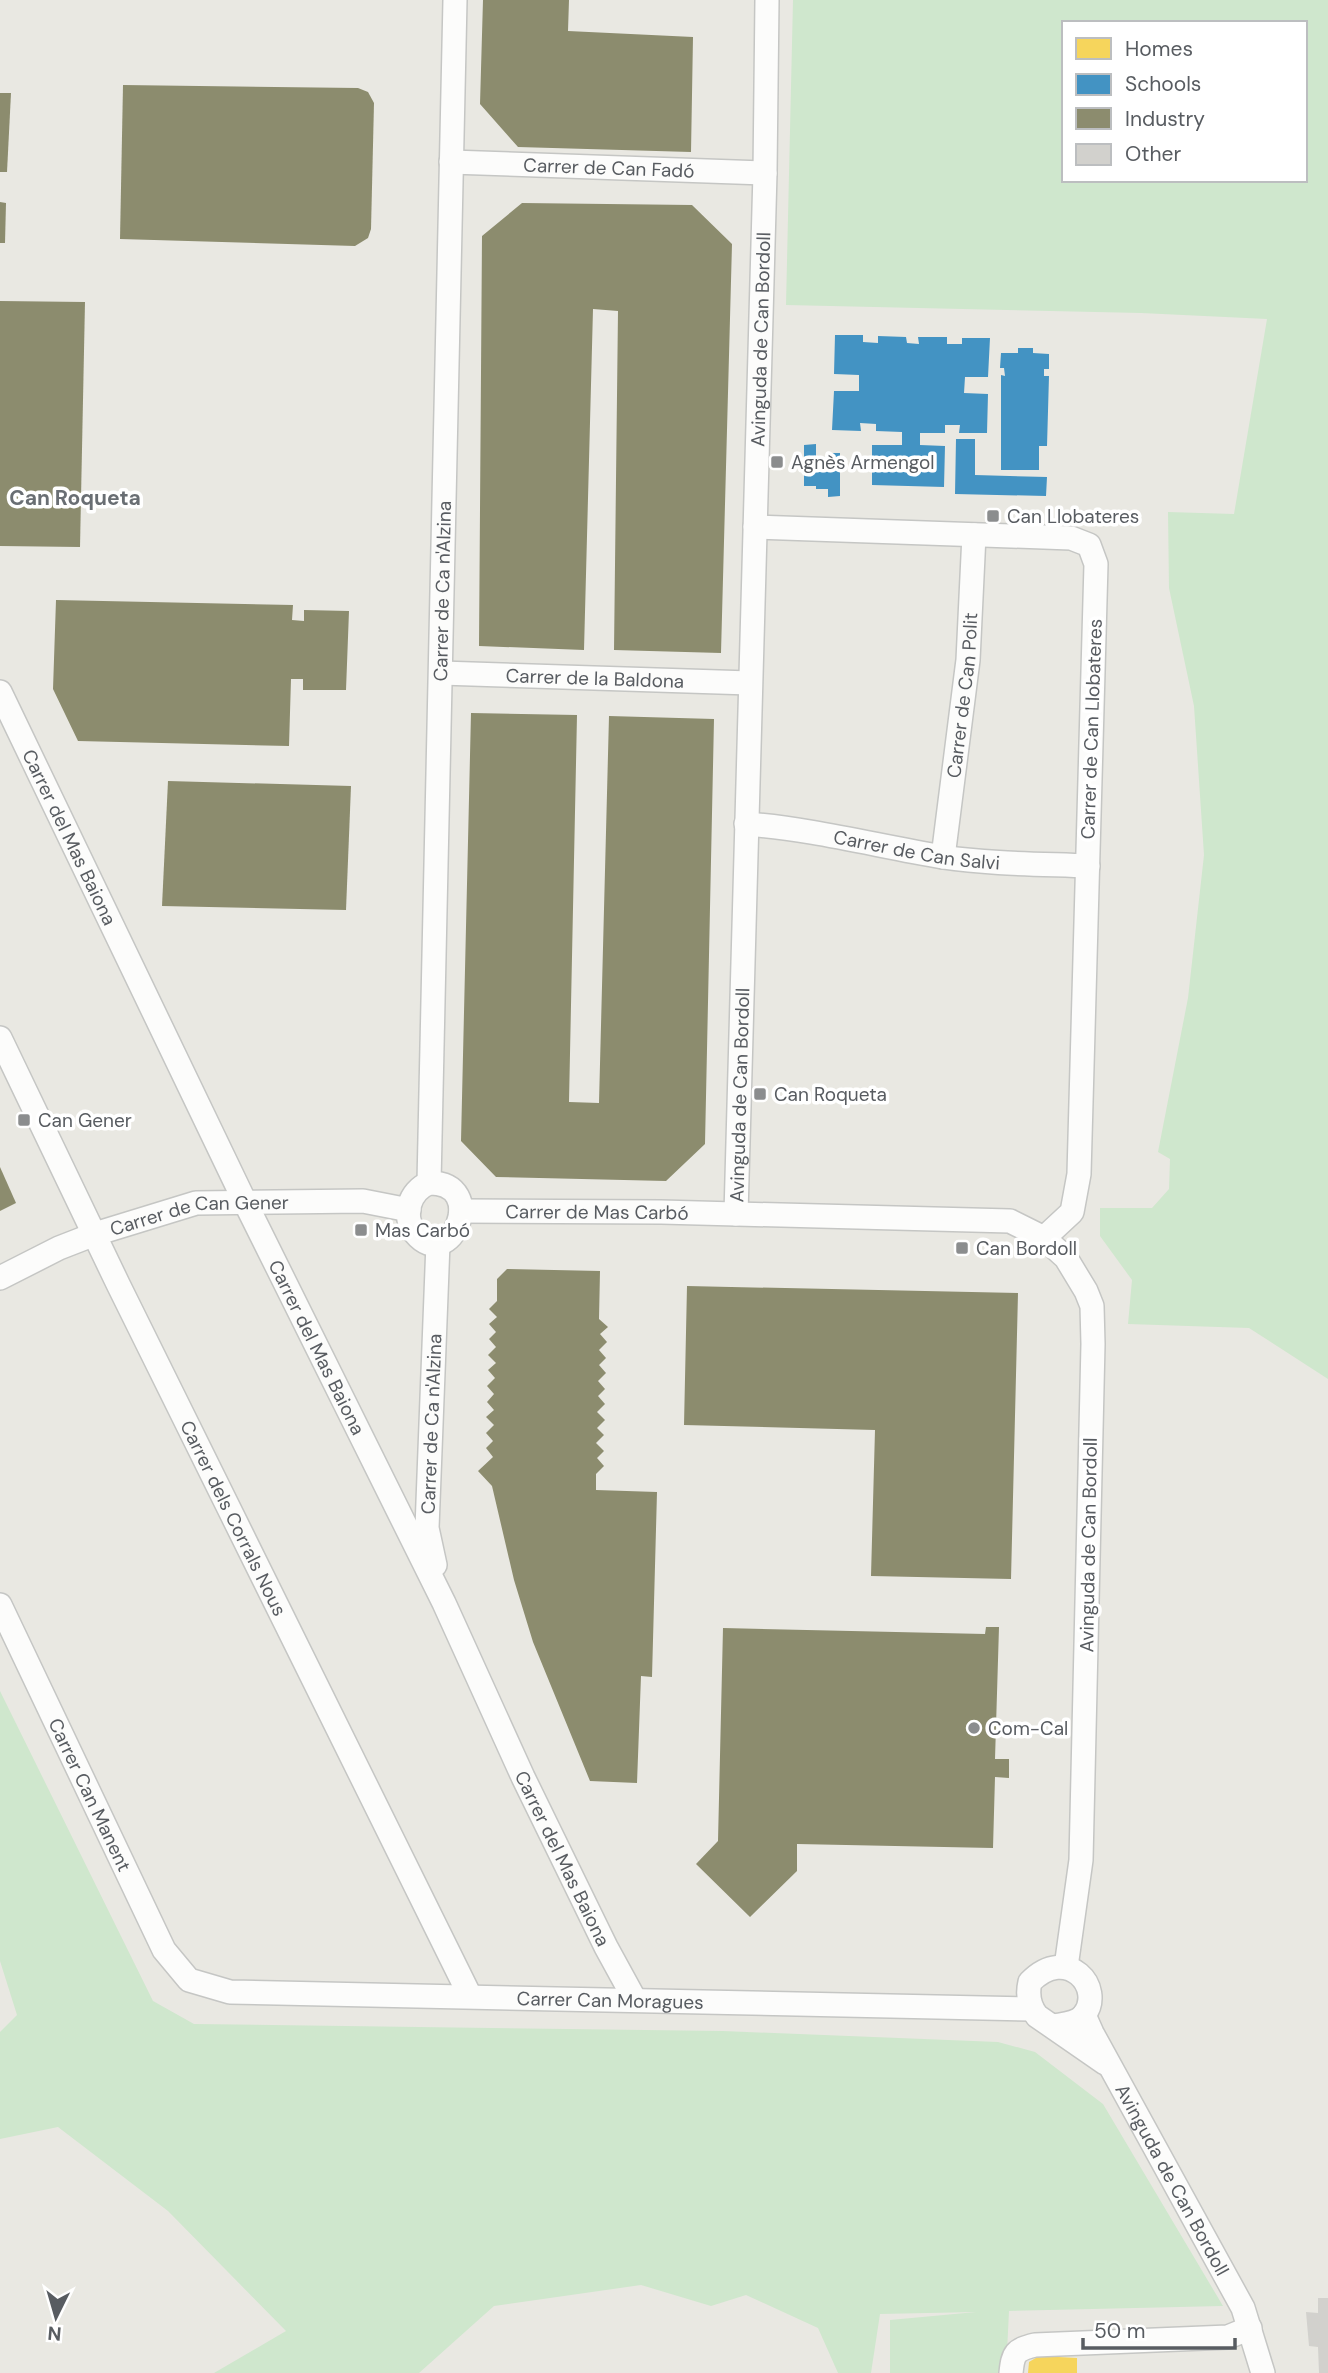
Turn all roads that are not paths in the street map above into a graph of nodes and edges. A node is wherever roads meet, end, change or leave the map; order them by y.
1 (455, 0) edge
2 (767, 0) edge
3 (451, 162) junction
4 (765, 173) junction
5 (755, 527) junction
6 (974, 535) junction
7 (441, 673) junction
8 (750, 683) junction
9 (0, 692) edge
10 (746, 824) junction
11 (943, 857) junction
12 (1088, 866) junction
13 (0, 1038) edge
14 (429, 1183) junction
15 (245, 1202) junction
16 (409, 1210) junction
17 (461, 1211) junction
18 (736, 1214) junction
19 (95, 1234) junction
20 (1044, 1238) junction
21 (438, 1243) junction
22 (0, 1278) edge
23 (444, 1602) junction
24 (0, 1605) edge
25 (1066, 1967) junction
26 (189, 1980) joint
27 (470, 1996) junction
28 (635, 2000) junction
29 (1032, 2010) junction
30 (1084, 2015) junction
31 (1053, 2025) junction
32 (1111, 2067) junction
33 (1250, 2328) junction
34 (1011, 2373) edge
35 (1263, 2373) edge

1 - 3 street, Carrer de Ca n'Alzina
2 - 4 street, Avinguda de Can Bordoll
3 - 4 street, Carrer de Can Fadó
3 - 7 street, Carrer de Ca n'Alzina
4 - 5 street, Avinguda de Can Bordoll
5 - 6 street, Carrer de Can Llobateres
5 - 8 street, Avinguda de Can Bordoll
6 - 11 street, Carrer de Can Polit
6 - 12 street, Carrer de Can Llobateres
7 - 8 street, Carrer de la Baldona
7 - 14 street, Carrer de Ca n'Alzina
8 - 10 street, Avinguda de Can Bordoll
9 - 15 street, Carrer del Mas Baiona
10 - 11 street, Carrer de Can Salvi
10 - 18 street, Avinguda de Can Bordoll
11 - 12 street, Carrer de Can Salvi
12 - 20 street, Carrer de Can Llobateres
13 - 19 street, Carrer dels Corrals Nous
14 - 16 street
14 - 17 street
15 - 16 street, Carrer de Can Gener
15 - 19 street, Carrer de Can Gener
15 - 23 street, Carrer del Mas Baiona
16 - 21 street
17 - 18 street, Carrer de Mas Carbó
17 - 21 street
18 - 20 street, Avinguda de Can Bordoll
19 - 22 street, Carrer de Can Gener
19 - 27 street, Carrer dels Corrals Nous
20 - 25 street, Avinguda de Can Bordoll
21 - 23 street, Carrer de Ca n'Alzina
23 - 28 street, Carrer del Mas Baiona
24 - 26 street, Carrer Can Manent
25 - 29 street
25 - 30 street
26 - 27 street, Carrer Can Moragues
27 - 28 street, Carrer Can Moragues
28 - 29 street, Carrer Can Moragues
29 - 31 street
30 - 31 street
30 - 32 street, Avinguda de Can Bordoll
31 - 32 street, Avinguda de Can Bordoll
32 - 33 street, Avinguda de Can Bordoll
33 - 34 street
33 - 35 street, Avinguda de Can Bordoll

